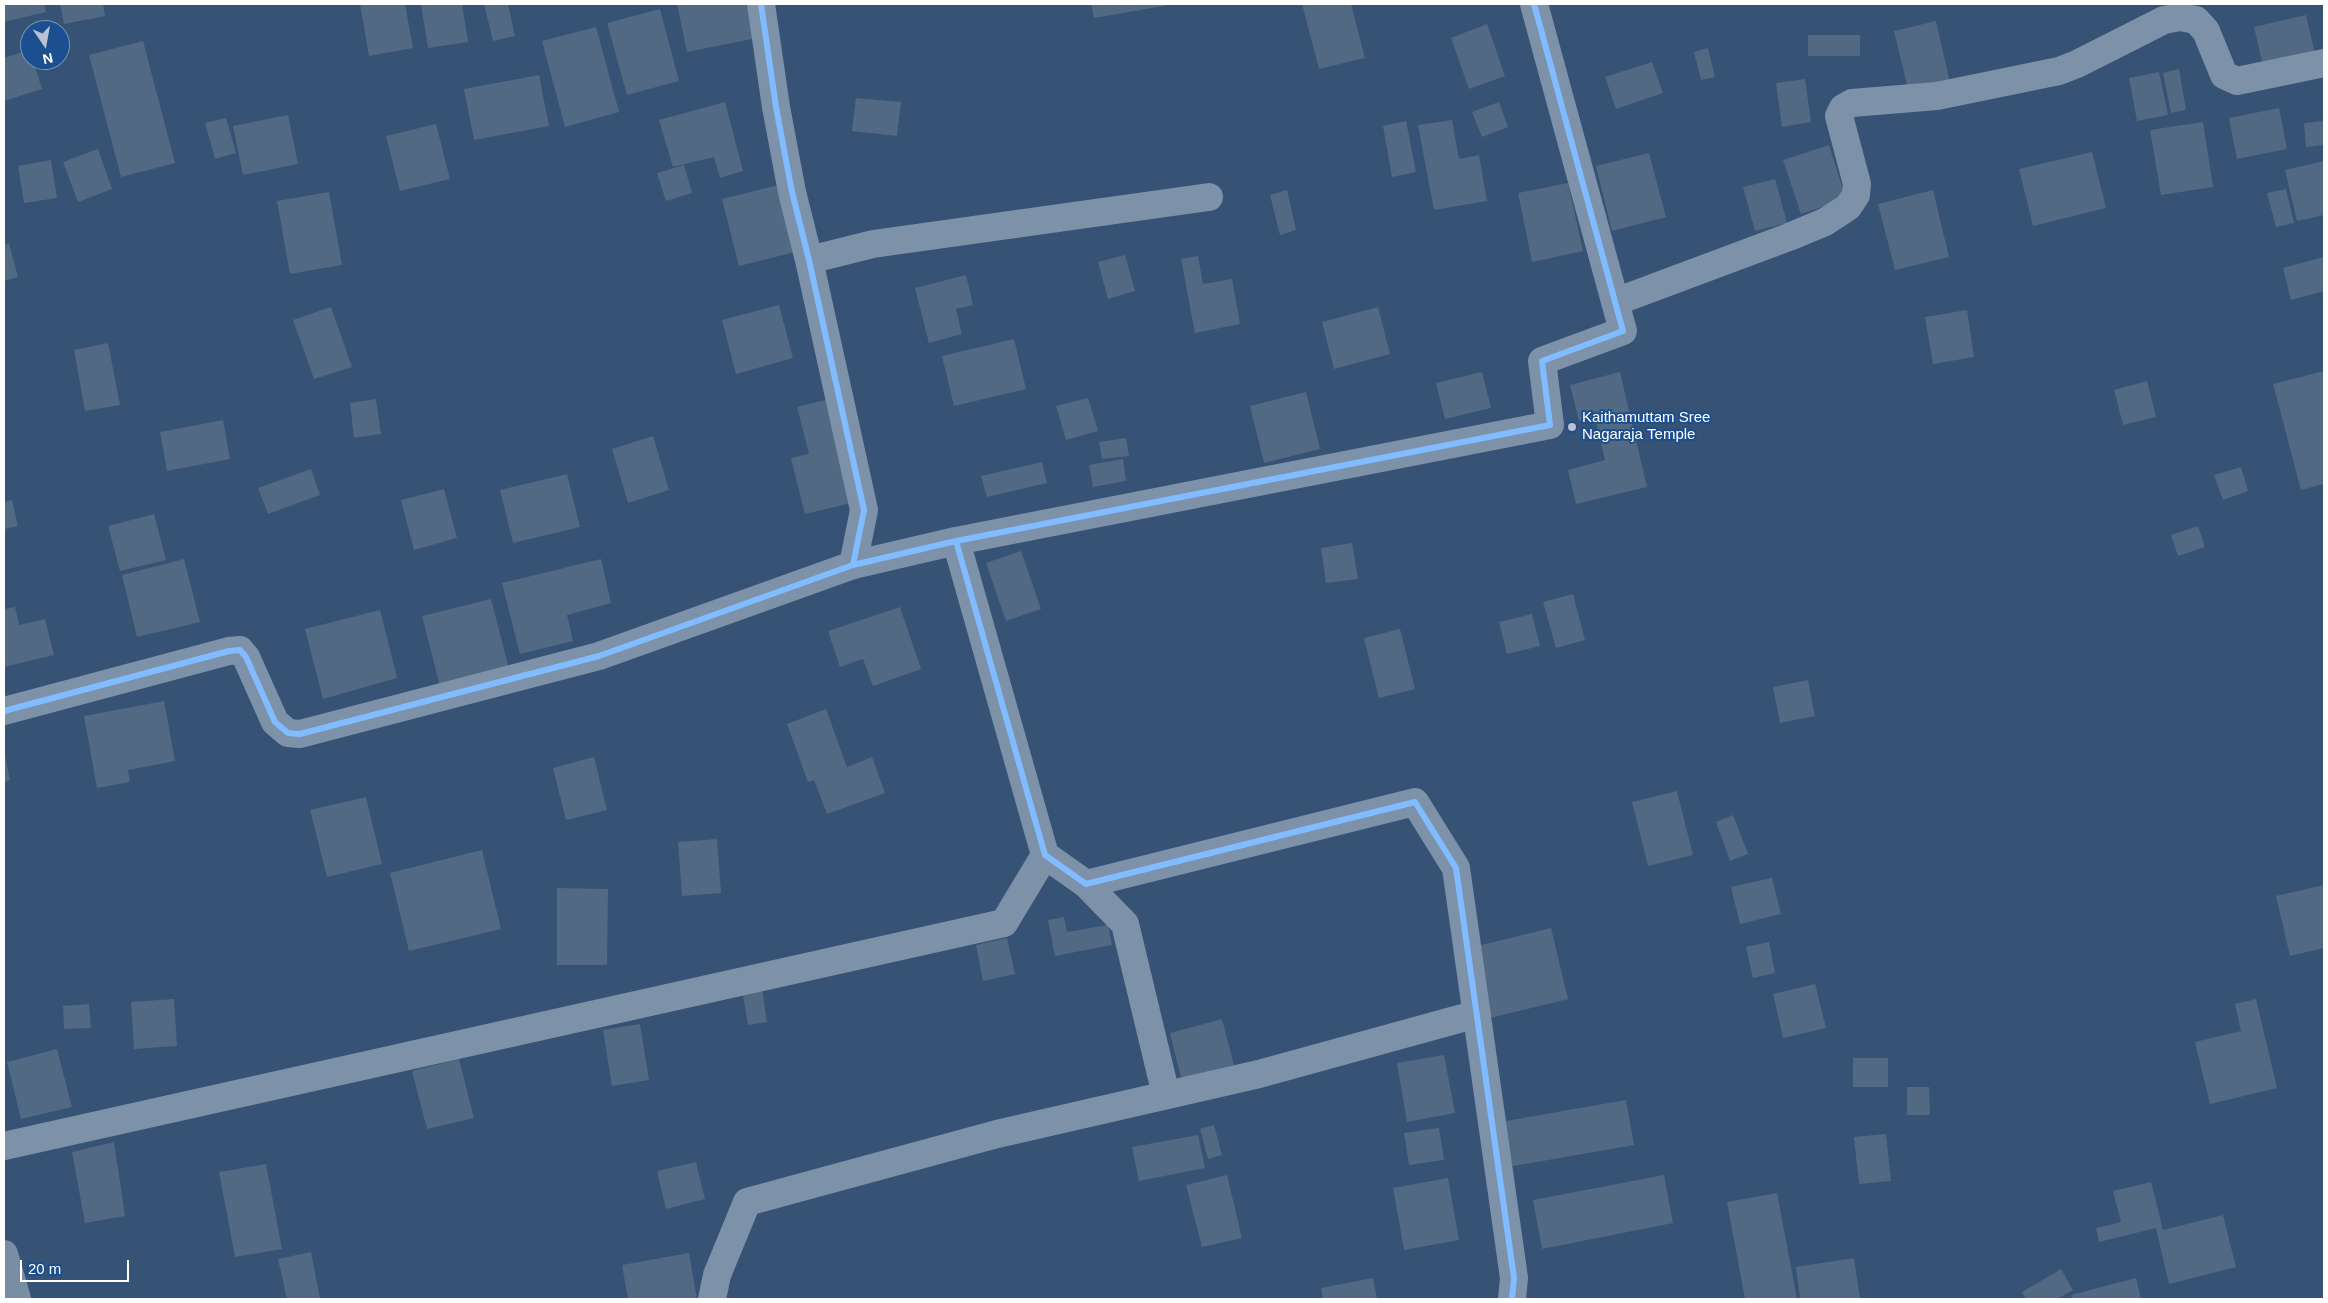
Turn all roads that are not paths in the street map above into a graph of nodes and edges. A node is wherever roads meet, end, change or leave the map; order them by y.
1 (761, 4) edge
2 (1534, 4) edge
3 (2324, 63) edge
4 (1209, 197) dead end
5 (810, 260) junction
6 (1615, 302) junction
7 (956, 541) junction
8 (853, 565) junction
9 (4, 711) edge
10 (1045, 856) junction
11 (1086, 884) junction
12 (1476, 1014) junction
13 (1166, 1095) junction
14 (4, 1146) edge
15 (4, 1254) edge
16 (17, 1299) edge
17 (712, 1299) edge
18 (1512, 1299) edge

1 - 5 street
2 - 6 street
3 - 6 street
4 - 5 street
5 - 8 street
6 - 7 street
7 - 8 street
7 - 10 street
8 - 9 street
10 - 11 street
10 - 14 street
11 - 12 street
11 - 13 street
12 - 13 street
12 - 18 street
13 - 17 street
15 - 16 main road

